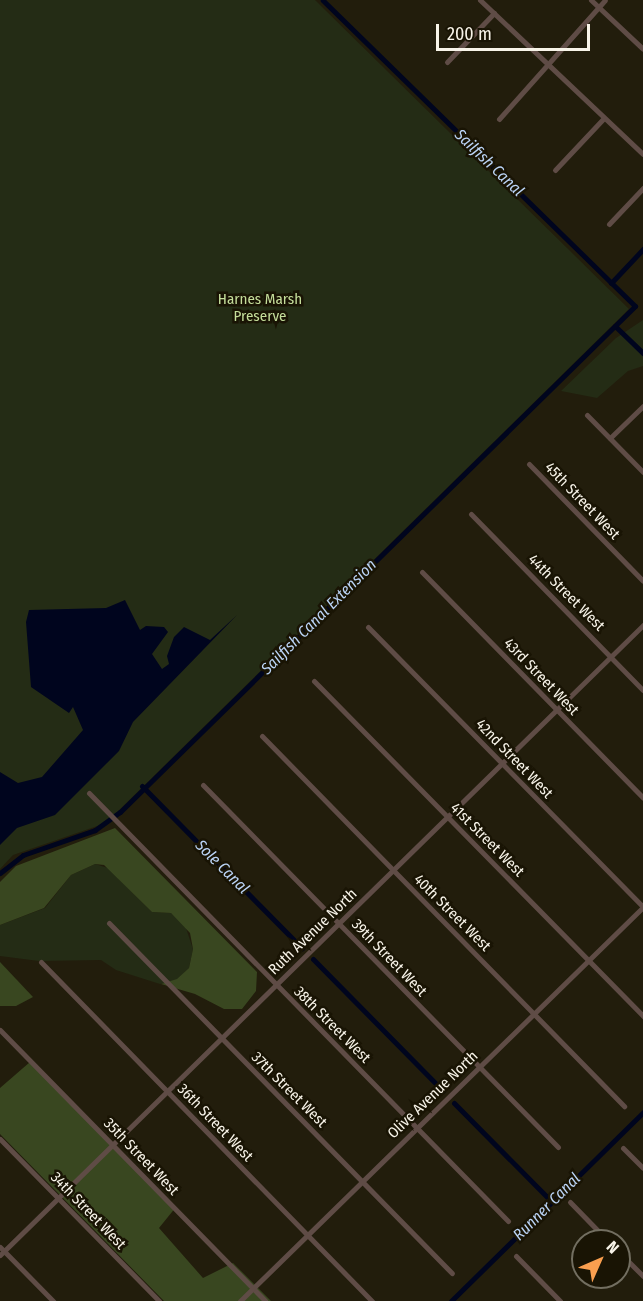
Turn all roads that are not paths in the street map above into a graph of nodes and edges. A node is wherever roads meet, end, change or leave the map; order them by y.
1 (480, 0) edge
2 (591, 0) edge
3 (605, 0) edge
4 (598, 7) junction
5 (494, 13) junction
6 (643, 50) edge
7 (447, 62) dead end
8 (546, 62) junction
9 (604, 118) junction
10 (499, 119) dead end
11 (643, 154) edge
12 (555, 170) dead end
13 (643, 188) edge
14 (609, 224) dead end
15 (643, 406) edge
16 (587, 415) dead end
17 (610, 438) junction
18 (529, 464) dead end
19 (643, 472) edge
20 (471, 514) dead end
21 (422, 572) dead end
22 (643, 580) edge
23 (643, 625) edge
24 (368, 627) dead end
25 (611, 657) junction
26 (314, 681) dead end
27 (643, 690) edge
28 (556, 710) junction
29 (262, 736) dead end
30 (502, 763) junction
31 (203, 785) dead end
32 (89, 793) dead end
33 (643, 798) edge
34 (448, 817) junction
35 (393, 870) junction
36 (643, 907) edge
37 (109, 923) dead end
38 (339, 923) junction
39 (588, 960) junction
40 (41, 962) dead end
41 (276, 985) junction
42 (534, 1013) junction
43 (643, 1016) edge
44 (0, 1030) edge
45 (221, 1038) junction
46 (479, 1067) junction
47 (167, 1091) junction
48 (624, 1106) dead end
49 (417, 1128) junction
50 (0, 1139) edge
51 (113, 1145) junction
52 (558, 1147) dead end
53 (623, 1148) dead end
54 (643, 1168) edge
55 (362, 1182) junction
56 (58, 1198) junction
57 (570, 1202) dead end
58 (508, 1221) dead end
59 (596, 1229) edge
60 (308, 1235) junction
61 (1, 1251) edge
62 (516, 1256) dead end
63 (631, 1264) edge
64 (452, 1273) dead end
65 (643, 1276) edge
66 (253, 1288) junction
67 (53, 1301) edge
68 (159, 1301) edge
69 (240, 1301) edge
70 (265, 1301) edge
71 (372, 1301) edge
72 (560, 1301) edge

1 - 5 street
2 - 4 street
3 - 4 street
4 - 6 street
4 - 8 street
5 - 7 street
5 - 8 street
8 - 9 street
8 - 10 street
9 - 11 street
9 - 12 street
13 - 14 street
15 - 17 street
16 - 17 street
17 - 19 street
18 - 22 street, 45th Street West
20 - 25 street, 44th Street West
21 - 28 street, 43rd Street West
23 - 25 street, Ruth Avenue North
24 - 30 street, 42nd Street West
25 - 27 street, 44th Street West
25 - 28 street, Ruth Avenue North
26 - 34 street, 41st Street West
28 - 30 street, Ruth Avenue North
28 - 33 street, 43rd Street West
29 - 35 street, 40th Street West
30 - 34 street, Ruth Avenue North
30 - 36 street, 42nd Street West
31 - 38 street, 39th Street West
32 - 41 street, 38th Street West
34 - 35 street, Ruth Avenue North
34 - 39 street, 41st Street West
35 - 38 street, Ruth Avenue North
35 - 42 street, 40th Street West
36 - 39 street, Olive Avenue North
37 - 45 street, 37th Street West
38 - 41 street, Ruth Avenue North
38 - 46 street, 39th Street West
39 - 42 street, Olive Avenue North
39 - 43 street, 41st Street West
40 - 47 street, 36th Street West
41 - 45 street, Ruth Avenue North
41 - 49 street, 38th Street West
42 - 46 street, Olive Avenue North
42 - 48 street, 40th Street West
44 - 51 street, 35th Street West
45 - 47 street, Ruth Avenue North
45 - 55 street, 37th Street West
46 - 49 street, Olive Avenue North
46 - 52 street, 39th Street West
47 - 51 street, Ruth Avenue North
47 - 60 street, 36th Street West
49 - 55 street, Olive Avenue North
49 - 58 street, 38th Street West
50 - 56 street, 34th Street West
51 - 56 street, Ruth Avenue North
51 - 66 street, 35th Street West
53 - 54 street
55 - 60 street, Olive Avenue North
55 - 64 street, 37th Street West
56 - 61 street, Ruth Avenue North
56 - 68 street, 34th Street West
57 - 59 street
60 - 66 street, Olive Avenue North
60 - 71 street, 36th Street West
61 - 67 street
62 - 72 street
63 - 65 street
66 - 69 street, Olive Avenue North
66 - 70 street, 35th Street West

